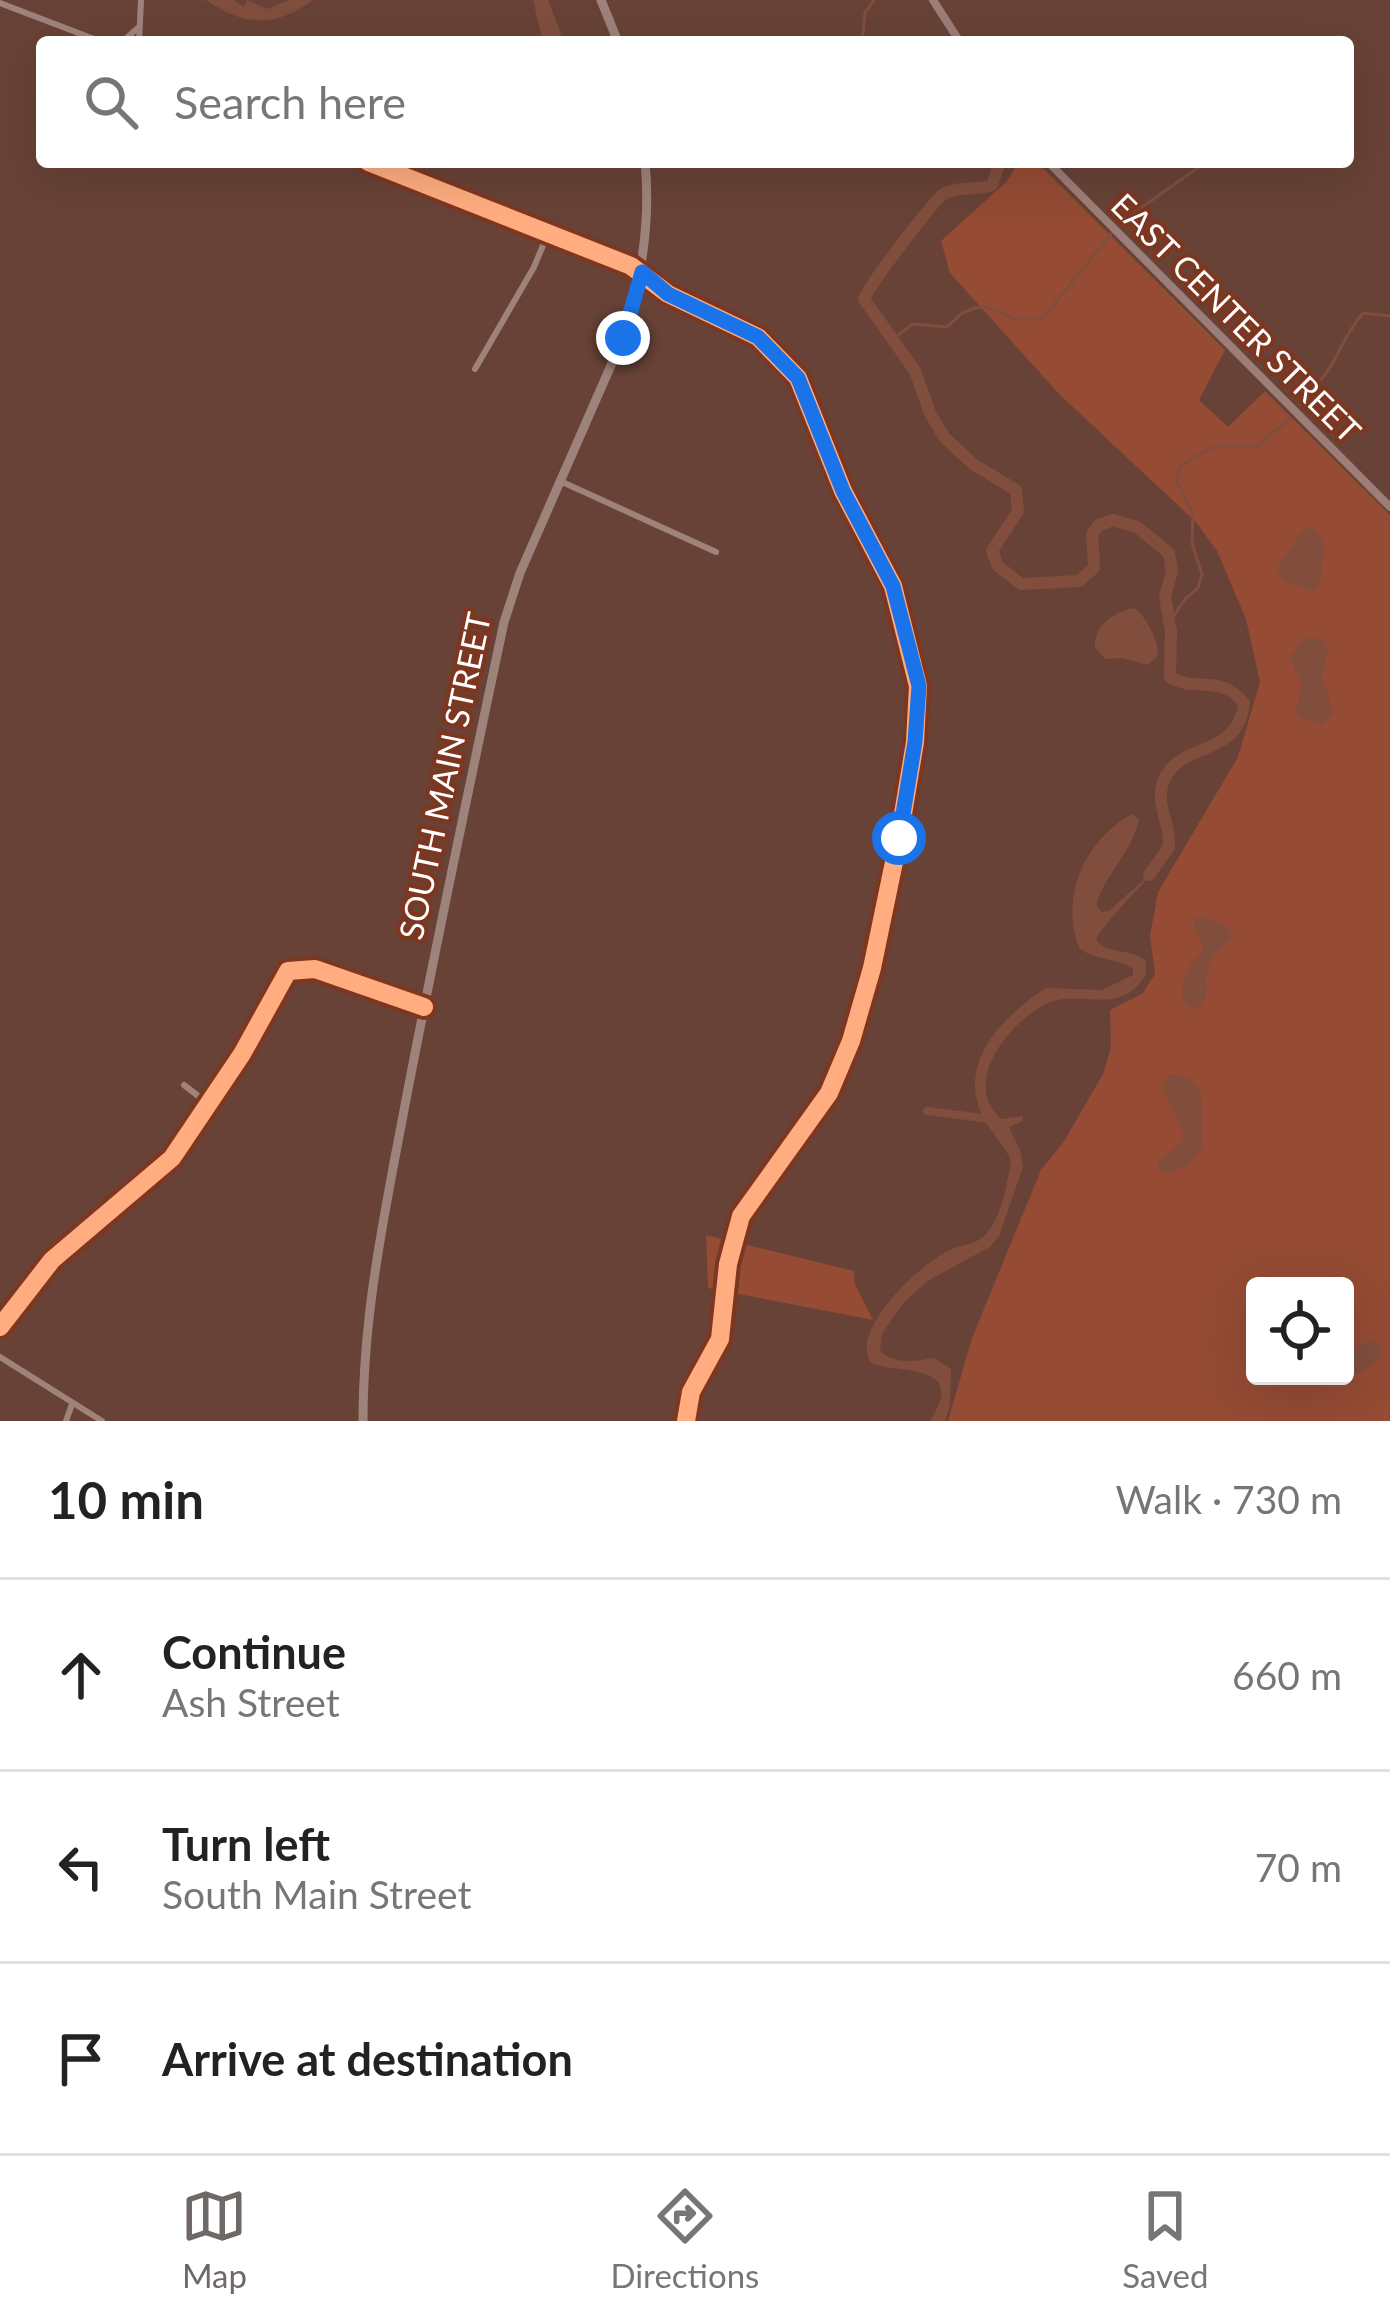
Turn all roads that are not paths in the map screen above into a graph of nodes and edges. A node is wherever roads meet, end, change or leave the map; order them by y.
1 (141, 0) edge
2 (601, 0) edge
3 (933, 0) edge
4 (0, 3) edge
5 (139, 27) junction
6 (86, 36) edge
7 (129, 36) edge
8 (139, 36) edge
9 (616, 36) edge
10 (955, 36) edge
11 (384, 168) edge
12 (645, 168) edge
13 (1054, 168) edge
14 (549, 231) junction
15 (642, 272) junction
16 (475, 369) dead end
17 (560, 482) junction
18 (1390, 507) edge
19 (716, 552) dead end
20 (424, 1007) junction
21 (184, 1085) dead end
22 (210, 1105) junction
23 (0, 1327) edge
24 (0, 1357) edge
25 (72, 1404) junction
26 (66, 1421) edge
27 (102, 1421) edge
28 (363, 1421) edge
29 (686, 1421) edge

1 - 5 street
2 - 9 main road
3 - 10 main road
4 - 6 street
5 - 7 street
5 - 8 street
11 - 14 street
12 - 15 main road, SOUTH MAIN STREET
13 - 18 main road, EAST CENTER STREET
14 - 15 street
14 - 16 street
15 - 17 main road, SOUTH MAIN STREET
15 - 29 street
17 - 19 street
17 - 20 main road, SOUTH MAIN STREET
20 - 22 street
20 - 28 main road, SOUTH MAIN STREET
21 - 22 street
22 - 23 street
24 - 25 street
25 - 26 street
25 - 27 street

